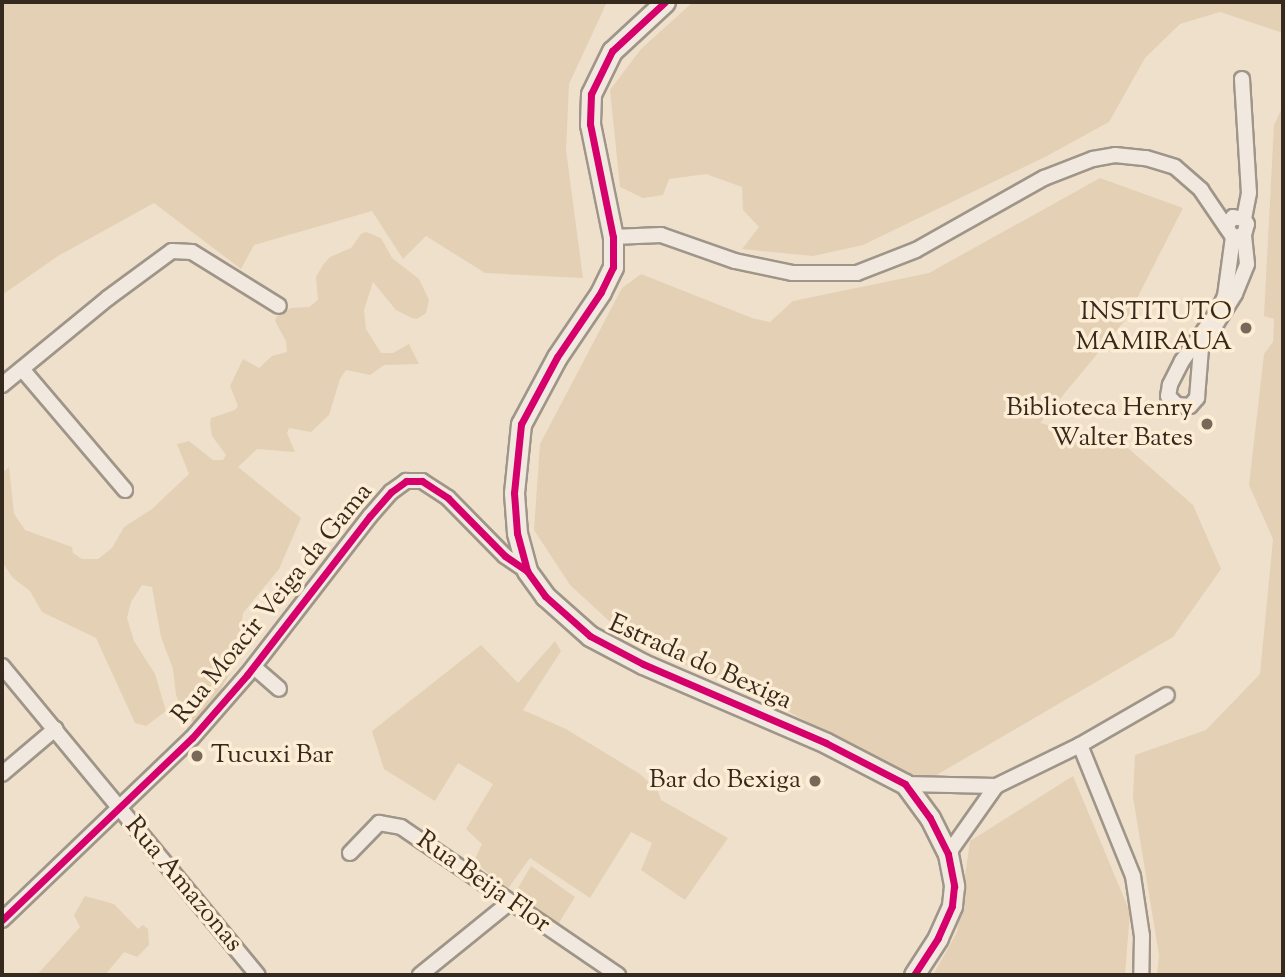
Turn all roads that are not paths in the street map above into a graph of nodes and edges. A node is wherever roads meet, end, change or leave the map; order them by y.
1 (665, 2) edge
2 (1242, 79) dead end
3 (1234, 233) junction
4 (613, 237) junction
5 (279, 306) dead end
6 (22, 369) junction
7 (2, 385) edge
8 (125, 490) dead end
9 (527, 571) junction
10 (2, 666) edge
11 (254, 667) junction
12 (279, 689) dead end
13 (1167, 695) dead end
14 (55, 729) junction
15 (1080, 745) junction
16 (2, 774) edge
17 (905, 785) junction
18 (996, 786) junction
19 (119, 808) junction
20 (350, 853) dead end
21 (948, 854) junction
22 (509, 903) junction
23 (2, 920) edge
24 (258, 975) edge
25 (420, 975) edge
26 (618, 975) edge
27 (914, 975) edge
28 (1141, 975) edge

1 - 4 street, Estrada do Bexiga
2 - 3 street
3 - 3 street
3 - 4 street
4 - 9 street, Estrada do Bexiga
5 - 6 street
6 - 7 street
6 - 8 street
9 - 11 street, Rua Moacir Veiga da Gama
9 - 17 street, Estrada do Bexiga
10 - 14 street, Rua Amazonas
11 - 12 street
11 - 19 street, Rua Moacir Veiga da Gama
13 - 15 street
14 - 16 street
14 - 19 street, Rua Amazonas
15 - 18 street
15 - 28 street
17 - 18 street
17 - 21 street, Estrada do Bexiga
18 - 21 street
19 - 23 street, Rua Moacir Veiga da Gama
19 - 24 street, Rua Amazonas
20 - 22 street, Rua Beija Flor
21 - 27 street, Estrada do Bexiga
22 - 25 street
22 - 26 street, Rua Beija Flor

